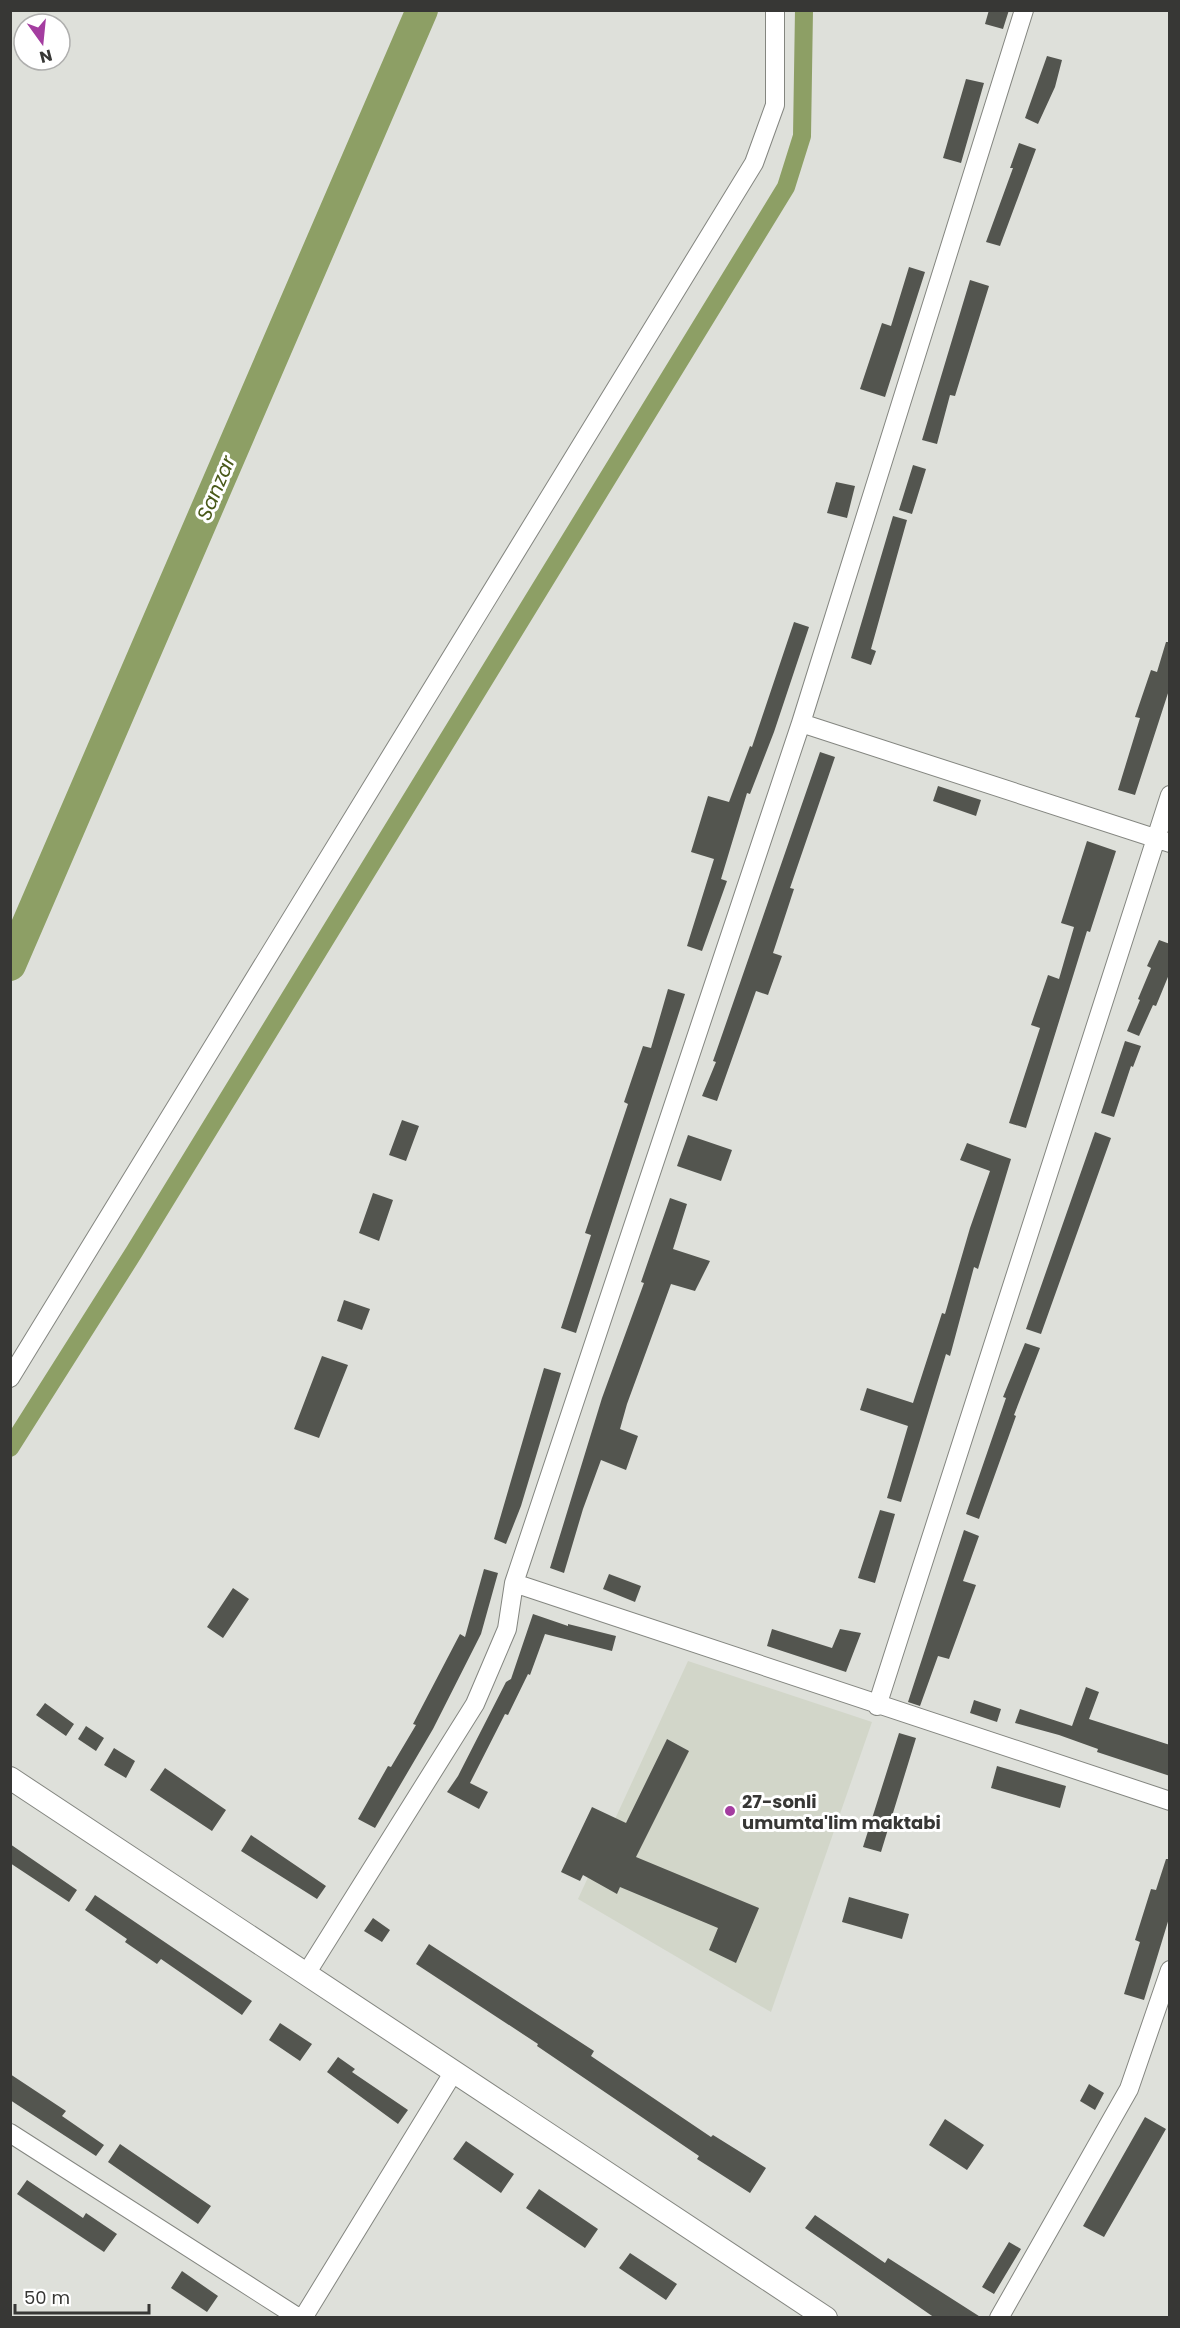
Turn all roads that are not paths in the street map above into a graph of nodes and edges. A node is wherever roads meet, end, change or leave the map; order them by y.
1 (775, 10) edge
2 (1024, 10) edge
3 (801, 723) junction
4 (1170, 795) edge
5 (1163, 840) edge
6 (10, 1378) edge
7 (514, 1583) junction
8 (877, 1706) junction
9 (10, 1778) edge
10 (1170, 1801) edge
11 (1170, 1970) edge
12 (306, 1974) junction
13 (453, 2073) junction
14 (10, 2133) edge
15 (301, 2318) edge
16 (826, 2318) edge
17 (999, 2318) edge

1 - 6 street
2 - 3 street
3 - 5 street
3 - 7 street
4 - 5 street
5 - 8 street
7 - 8 street
7 - 12 street
8 - 10 street
9 - 12 main road
11 - 17 street
12 - 13 main road
13 - 15 street
13 - 16 main road
14 - 15 street

